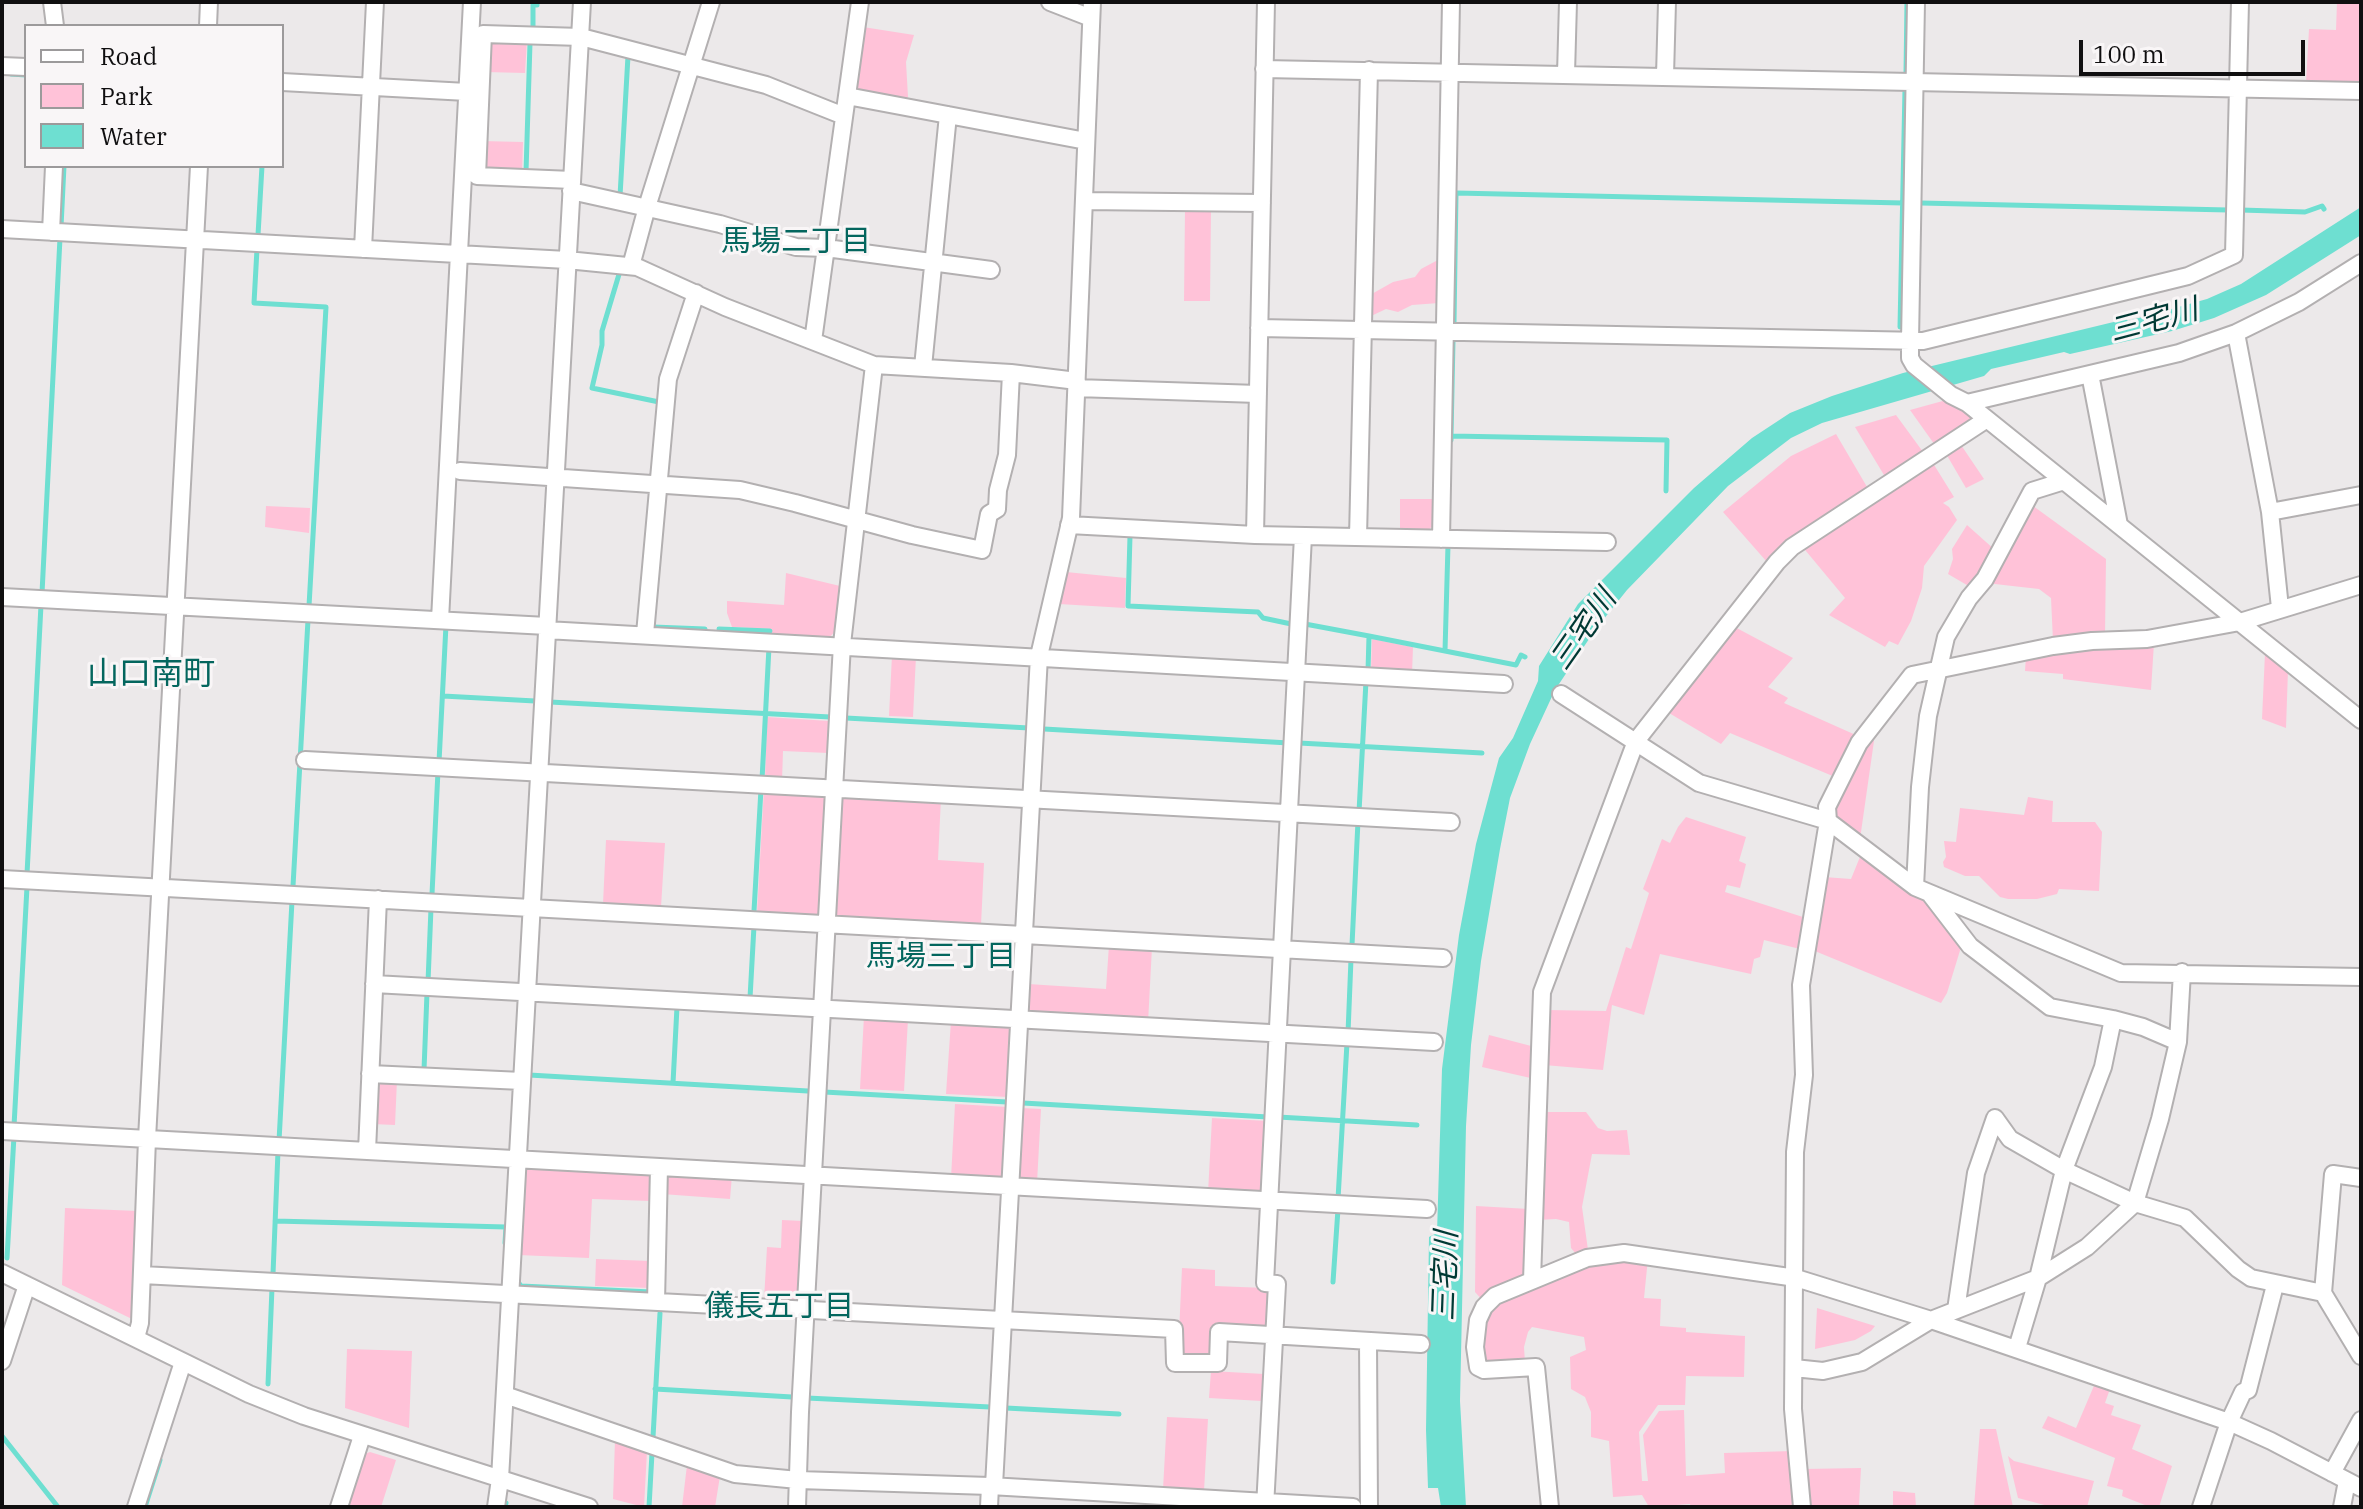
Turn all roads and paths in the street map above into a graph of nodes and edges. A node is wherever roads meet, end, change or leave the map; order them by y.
1 (52, 2) edge
2 (209, 2) edge
3 (375, 2) edge
4 (472, 2) edge
5 (582, 2) edge
6 (711, 2) edge
7 (860, 2) edge
8 (1050, 2) edge
9 (1266, 2) edge
10 (1451, 2) edge
11 (1568, 2) edge
12 (1667, 2) edge
13 (1916, 2) edge
14 (2240, 2) edge
15 (1092, 10) edge
16 (55, 24) edge
17 (208, 24) edge
18 (581, 37) junction
19 (2, 66) edge
20 (692, 66) junction
21 (24, 67) edge
22 (1264, 69) junction
23 (1369, 70) junction
24 (1450, 71) junction
25 (1566, 74) junction
26 (1665, 76) junction
27 (1915, 81) junction
28 (284, 82) edge
29 (371, 87) junction
30 (2238, 88) junction
31 (2361, 91) edge
32 (467, 92) junction
33 (847, 96) junction
34 (948, 115) junction
35 (844, 116) junction
36 (1086, 141) junction
37 (54, 168) edge
38 (199, 168) edge
39 (572, 186) junction
40 (1084, 201) junction
41 (1262, 203) junction
42 (647, 207) junction
43 (2, 229) edge
44 (51, 232) junction
45 (194, 240) junction
46 (826, 248) junction
47 (363, 249) junction
48 (458, 254) junction
49 (567, 260) junction
50 (932, 263) junction
51 (2361, 263) edge
52 (631, 266) junction
53 (991, 270) dead end
54 (696, 293) junction
55 (1259, 328) junction
56 (1363, 330) junction
57 (1445, 331) junction
58 (2236, 333) junction
59 (813, 341) junction
60 (1910, 341) junction
61 (874, 365) junction
62 (923, 367) junction
63 (1011, 373) junction
64 (2090, 374) junction
65 (1076, 385) junction
66 (1258, 394) junction
67 (1967, 403) junction
68 (1987, 419) junction
69 (460, 471) dead end
70 (555, 476) junction
71 (2064, 481) junction
72 (658, 484) junction
73 (2361, 495) edge
74 (2270, 512) junction
75 (854, 519) junction
76 (1069, 525) junction
77 (2119, 525) junction
78 (1255, 535) junction
79 (1303, 536) junction
80 (1358, 537) junction
81 (1441, 539) junction
82 (1607, 542) dead end
83 (2361, 585) edge
84 (2, 597) edge
85 (175, 606) junction
86 (2280, 608) junction
87 (440, 620) junction
88 (2240, 622) junction
89 (546, 628) junction
90 (645, 634) junction
91 (842, 644) junction
92 (1039, 656) junction
93 (1937, 670) junction
94 (1296, 672) junction
95 (1504, 684) dead end
96 (1561, 694) dead end
97 (2361, 720) edge
98 (1636, 741) junction
99 (305, 760) dead end
100 (539, 772) junction
101 (834, 788) junction
102 (1032, 799) junction
103 (1289, 813) junction
104 (1828, 821) junction
105 (1451, 822) dead end
106 (2, 879) edge
107 (160, 887) junction
108 (1922, 890) junction
109 (378, 899) junction
110 (531, 908) junction
111 (826, 923) junction
112 (1024, 934) junction
113 (1282, 949) junction
114 (1443, 958) dead end
115 (2182, 972) junction
116 (2361, 977) edge
117 (374, 984) junction
118 (527, 993) junction
119 (822, 1009) junction
120 (2113, 1019) junction
121 (1019, 1020) junction
122 (1278, 1035) junction
123 (1434, 1042) dead end
124 (2178, 1042) junction
125 (370, 1074) junction
126 (522, 1081) junction
127 (2, 1131) edge
128 (147, 1139) junction
129 (367, 1151) junction
130 (518, 1159) junction
131 (659, 1167) junction
132 (2064, 1170) junction
133 (813, 1175) junction
134 (2361, 1178) edge
135 (1010, 1187) junction
136 (1269, 1201) junction
137 (2135, 1203) junction
138 (1427, 1209) dead end
139 (2, 1273) edge
140 (142, 1275) junction
141 (1796, 1278) junction
142 (2038, 1278) junction
143 (1532, 1280) junction
144 (27, 1285) junction
145 (2275, 1285) junction
146 (2323, 1293) junction
147 (510, 1294) junction
148 (656, 1302) junction
149 (805, 1310) junction
150 (1956, 1310) junction
151 (1003, 1320) junction
152 (1931, 1320) junction
153 (1274, 1335) junction
154 (136, 1338) junction
155 (1368, 1341) junction
156 (1421, 1344) dead end
157 (2017, 1348) junction
158 (2361, 1356) edge
159 (2, 1361) edge
160 (183, 1362) junction
161 (1794, 1368) junction
162 (505, 1395) junction
163 (2361, 1420) edge
164 (2229, 1422) junction
165 (362, 1436) junction
166 (500, 1479) junction
167 (798, 1480) junction
168 (2347, 1481) edge
169 (992, 1486) junction
170 (1265, 1504) edge
171 (136, 1507) edge
172 (339, 1507) edge
173 (496, 1507) edge
174 (589, 1507) edge
175 (797, 1507) edge
176 (989, 1507) edge
177 (1353, 1507) edge
178 (1369, 1507) edge
179 (1550, 1507) edge
180 (1802, 1507) edge
181 (2201, 1507) edge
182 (2342, 1507) edge

1 - 16 street
2 - 17 street
3 - 29 street
4 - 32 street
5 - 18 street
6 - 20 street
7 - 33 street
8 - 15 street
9 - 22 street
10 - 24 street
11 - 25 street
12 - 26 street
13 - 27 street
14 - 30 street
15 - 36 street
18 - 20 street
18 - 39 street
18 - 39 street
19 - 21 street
20 - 35 street
20 - 42 street
22 - 23 street
22 - 41 street
23 - 24 street
23 - 56 street
24 - 25 street
24 - 57 street
25 - 26 street
26 - 27 street
27 - 30 street
27 - 60 street
28 - 29 street
29 - 32 street
29 - 47 street
30 - 31 street
30 - 60 street
32 - 48 street
33 - 34 street
33 - 35 street
34 - 36 street
34 - 50 street
35 - 46 street
36 - 40 street
37 - 44 street
38 - 45 street
39 - 42 street
39 - 49 street
40 - 41 street
40 - 65 street
41 - 55 street
42 - 46 street
42 - 52 street
43 - 44 street
44 - 45 street
45 - 47 street
45 - 85 street
46 - 50 street
46 - 59 street
47 - 48 street
48 - 49 street
48 - 87 street
49 - 52 street
49 - 70 street
50 - 53 street
50 - 62 street
51 - 58 street
52 - 54 street
54 - 59 street
54 - 72 street
55 - 56 street
55 - 66 street
56 - 57 street
56 - 80 street
57 - 60 street
57 - 81 street
58 - 64 street
58 - 74 street
59 - 61 street
60 - 67 street
61 - 62 street
61 - 75 street
62 - 63 street
63 - 65 street
63 - 75 street
64 - 67 street
64 - 77 street
65 - 66 street
65 - 76 street
66 - 78 street
67 - 68 street
68 - 71 street
68 - 98 street
69 - 70 street
70 - 72 street
70 - 89 street
71 - 77 street
71 - 93 street
72 - 75 street
72 - 90 street
73 - 74 street
74 - 86 street
75 - 91 street
76 - 78 street
76 - 92 street
77 - 88 street
78 - 79 street
79 - 80 street
79 - 94 street
80 - 81 street
81 - 82 street
83 - 86 street
84 - 85 street
85 - 87 street
85 - 107 street
86 - 88 street
87 - 89 street
88 - 93 street
88 - 97 street
89 - 90 street
89 - 100 street
90 - 91 street
91 - 92 street
91 - 101 street
92 - 94 street
92 - 102 street
93 - 104 street
93 - 108 street
94 - 95 street
94 - 103 street
96 - 98 street
98 - 104 street
98 - 143 street
99 - 100 street
100 - 101 street
100 - 110 street
101 - 102 street
101 - 111 street
102 - 103 street
102 - 112 street
103 - 105 street
103 - 113 street
104 - 108 street
104 - 141 street
106 - 107 street
107 - 109 street
107 - 128 street
108 - 115 street
108 - 120 street
109 - 110 street
109 - 117 street
110 - 111 street
110 - 118 street
111 - 112 street
111 - 119 street
112 - 113 street
112 - 121 street
113 - 114 street
113 - 122 street
115 - 116 street
115 - 124 street
117 - 118 street
117 - 125 street
118 - 119 street
118 - 126 street
119 - 121 street
119 - 133 street
120 - 124 street
120 - 132 street
121 - 122 street
121 - 135 street
122 - 123 street
122 - 136 street
124 - 137 street
125 - 126 street
125 - 129 street
126 - 130 street
127 - 128 street
128 - 129 street
128 - 140 street
129 - 130 street
130 - 131 street
130 - 147 street
131 - 133 street
131 - 148 street
132 - 137 street
132 - 142 street
132 - 150 street
133 - 135 street
133 - 149 street
134 - 146 street
135 - 136 street
135 - 151 street
136 - 138 street
136 - 153 street
137 - 142 street
137 - 145 street
139 - 144 street
140 - 147 street
140 - 154 street
141 - 143 street
141 - 152 street
141 - 161 street
142 - 150 street
142 - 157 street
143 - 179 street
144 - 154 street
144 - 159 street
145 - 146 street
145 - 164 street
146 - 158 street
147 - 148 street
147 - 162 street
148 - 149 street
149 - 151 street
149 - 167 street
150 - 152 street
151 - 153 street
151 - 169 street
152 - 157 street
152 - 161 street
153 - 155 street
153 - 170 street
154 - 160 street
155 - 156 street
155 - 178 street
157 - 164 street
160 - 165 street
160 - 171 street
161 - 180 street
162 - 166 street
162 - 167 street
163 - 168 street
164 - 168 street
164 - 181 street
165 - 166 street
165 - 172 street
166 - 173 street
166 - 174 street
167 - 169 street
167 - 175 street
168 - 182 street
169 - 170 street
169 - 176 street
170 - 177 street

